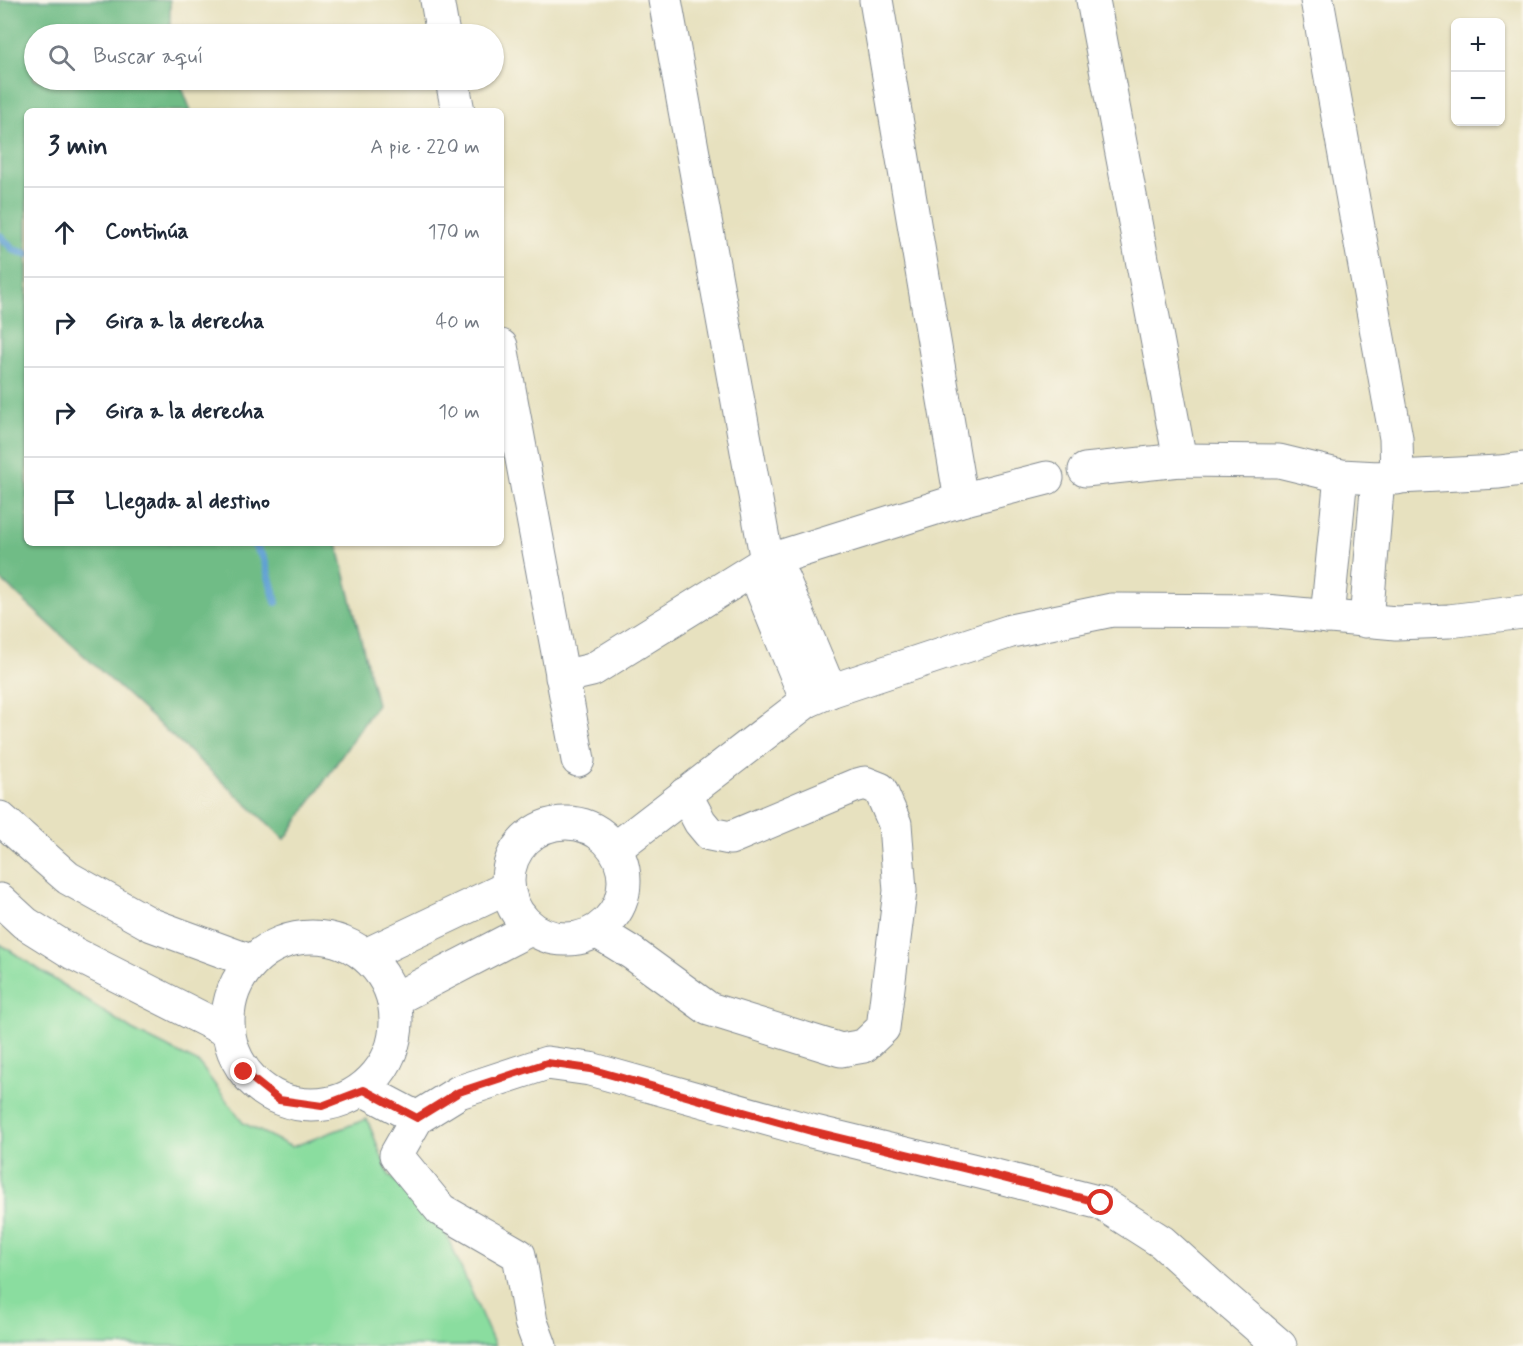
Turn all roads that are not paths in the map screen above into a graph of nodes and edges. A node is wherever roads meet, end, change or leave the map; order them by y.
1 (437, 0) edge
2 (665, 0) edge
3 (876, 0) edge
4 (1093, 0) edge
5 (1317, 0) edge
6 (442, 24) edge
7 (454, 90) edge
8 (457, 108) edge
9 (504, 362) edge
10 (1180, 460) junction
11 (1523, 469) edge
12 (1085, 470) dead end
13 (1341, 476) junction
14 (1047, 478) dead end
15 (1387, 478) junction
16 (961, 500) junction
17 (768, 561) junction
18 (1332, 565) junction
19 (1371, 568) junction
20 (1523, 612) edge
21 (1327, 617) junction
22 (1366, 621) junction
23 (562, 677) junction
24 (819, 696) junction
25 (578, 760) dead end
26 (685, 794) junction
27 (0, 818) edge
28 (616, 848) junction
29 (507, 888) junction
30 (0, 900) edge
31 (530, 929) junction
32 (598, 932) junction
33 (366, 955) junction
34 (250, 961) junction
35 (395, 999) junction
36 (227, 1031) junction
37 (364, 1090) junction
38 (417, 1118) junction
39 (540, 1346) edge
40 (1281, 1346) edge

1 - 6 street
2 - 17 street
3 - 16 street
4 - 10 street
5 - 15 street
7 - 8 street
9 - 23 street
10 - 12 street
10 - 13 street
11 - 15 street
13 - 15 street
13 - 18 street
14 - 16 street
15 - 19 street
16 - 17 street
17 - 23 street
17 - 24 street
18 - 19 street
18 - 21 street
19 - 22 street
20 - 22 street
21 - 22 street
21 - 24 street
23 - 25 street
24 - 26 street
26 - 28 street
26 - 32 street
27 - 34 street
28 - 29 street
28 - 32 street
29 - 31 street
29 - 33 street
30 - 36 street
31 - 32 street
31 - 35 street
33 - 34 street
33 - 35 street
34 - 36 street
35 - 37 street
36 - 37 street
37 - 38 street
38 - 39 street
38 - 40 street

